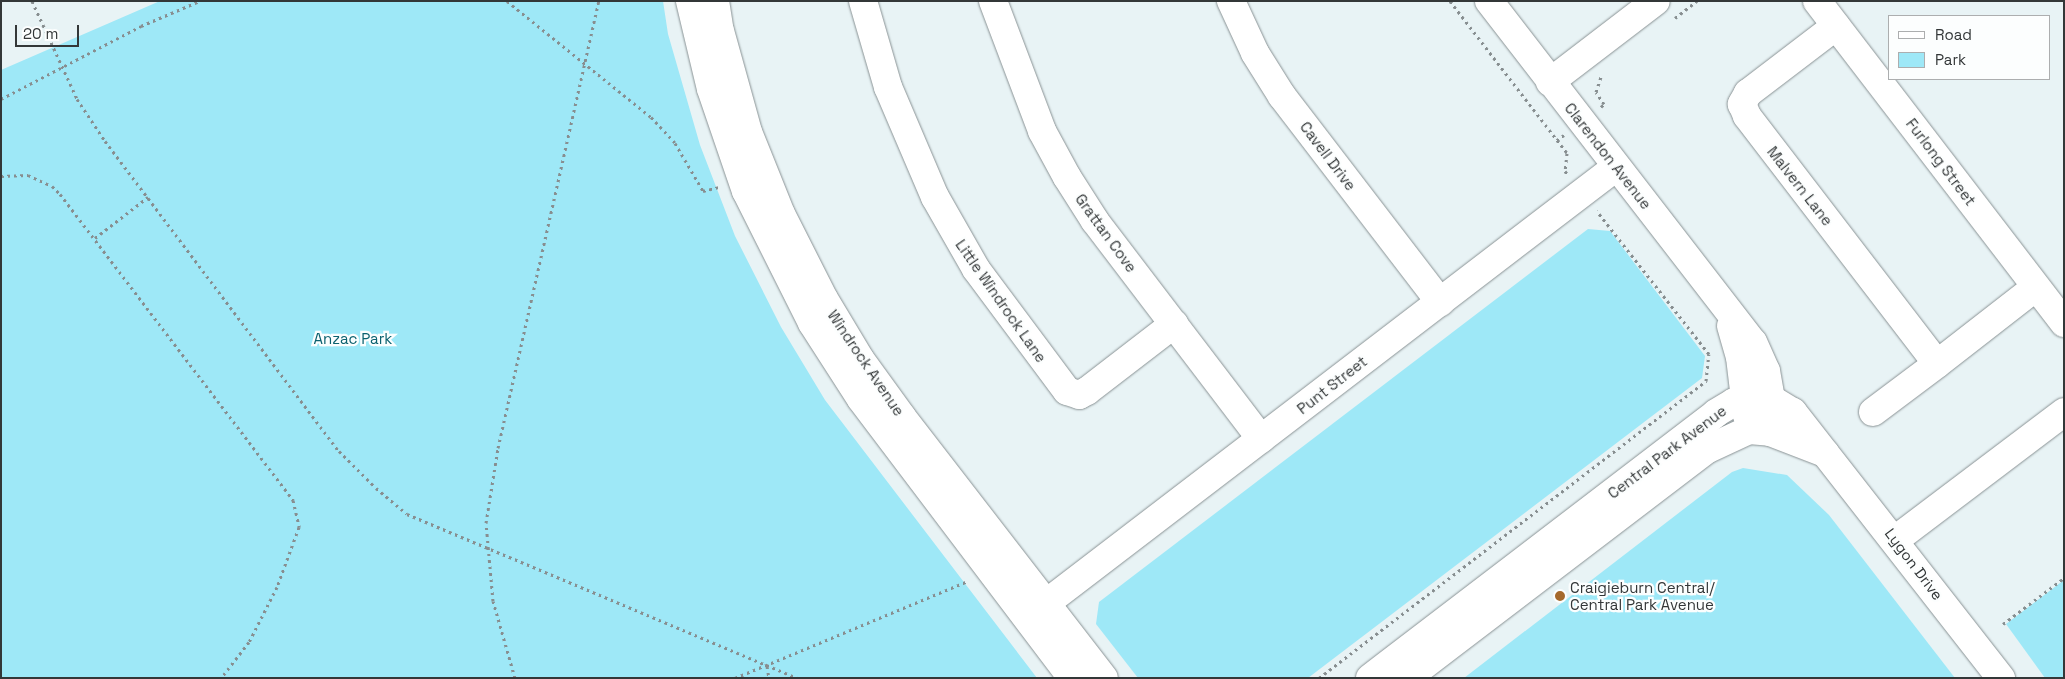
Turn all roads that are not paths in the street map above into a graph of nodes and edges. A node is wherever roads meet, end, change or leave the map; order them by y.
1 (690, 1) edge
2 (715, 1) edge
3 (863, 1) edge
4 (993, 1) edge
5 (1231, 1) edge
6 (1489, 1) edge
7 (1656, 1) edge
8 (1817, 1) edge
9 (1836, 26) junction
10 (1550, 82) junction
11 (1616, 167) junction
12 (2036, 287) junction
13 (1440, 302) junction
14 (2064, 323) edge
15 (1174, 324) junction
16 (1937, 364) junction
17 (1758, 399) junction
18 (1873, 412) dead end
19 (2064, 412) edge
20 (1759, 431) junction
21 (1262, 439) junction
22 (1825, 453) junction
23 (1896, 540) junction
24 (1037, 610) junction
25 (1997, 676) edge
26 (1072, 678) edge
27 (1104, 678) edge
28 (1370, 678) edge
29 (1407, 678) edge

1 - 24 street, Windrock Avenue
2 - 24 street, Windrock Avenue
3 - 15 street, Little Windrock Lane
4 - 15 street, Grattan Cove
5 - 13 street, Cavell Drive
6 - 10 street, Clarendon Avenue
7 - 10 street
8 - 9 street, Furlong Street
9 - 12 street, Furlong Street
9 - 16 street, Malvern Lane
10 - 11 street, Clarendon Avenue
11 - 13 street, Punt Street
11 - 17 street, Clarendon Avenue
12 - 14 street, Furlong Street
12 - 16 street
13 - 21 street, Punt Street
15 - 21 street, Grattan Cove
16 - 18 street
17 - 20 street, Clarendon Avenue
17 - 22 street
17 - 28 street, Central Park Avenue
19 - 23 street
20 - 22 street
20 - 29 street, Central Park Avenue
21 - 24 street, Punt Street
22 - 23 street, Lygon Drive
23 - 25 street, Lygon Drive
24 - 26 street, Windrock Avenue
24 - 27 street, Windrock Avenue

